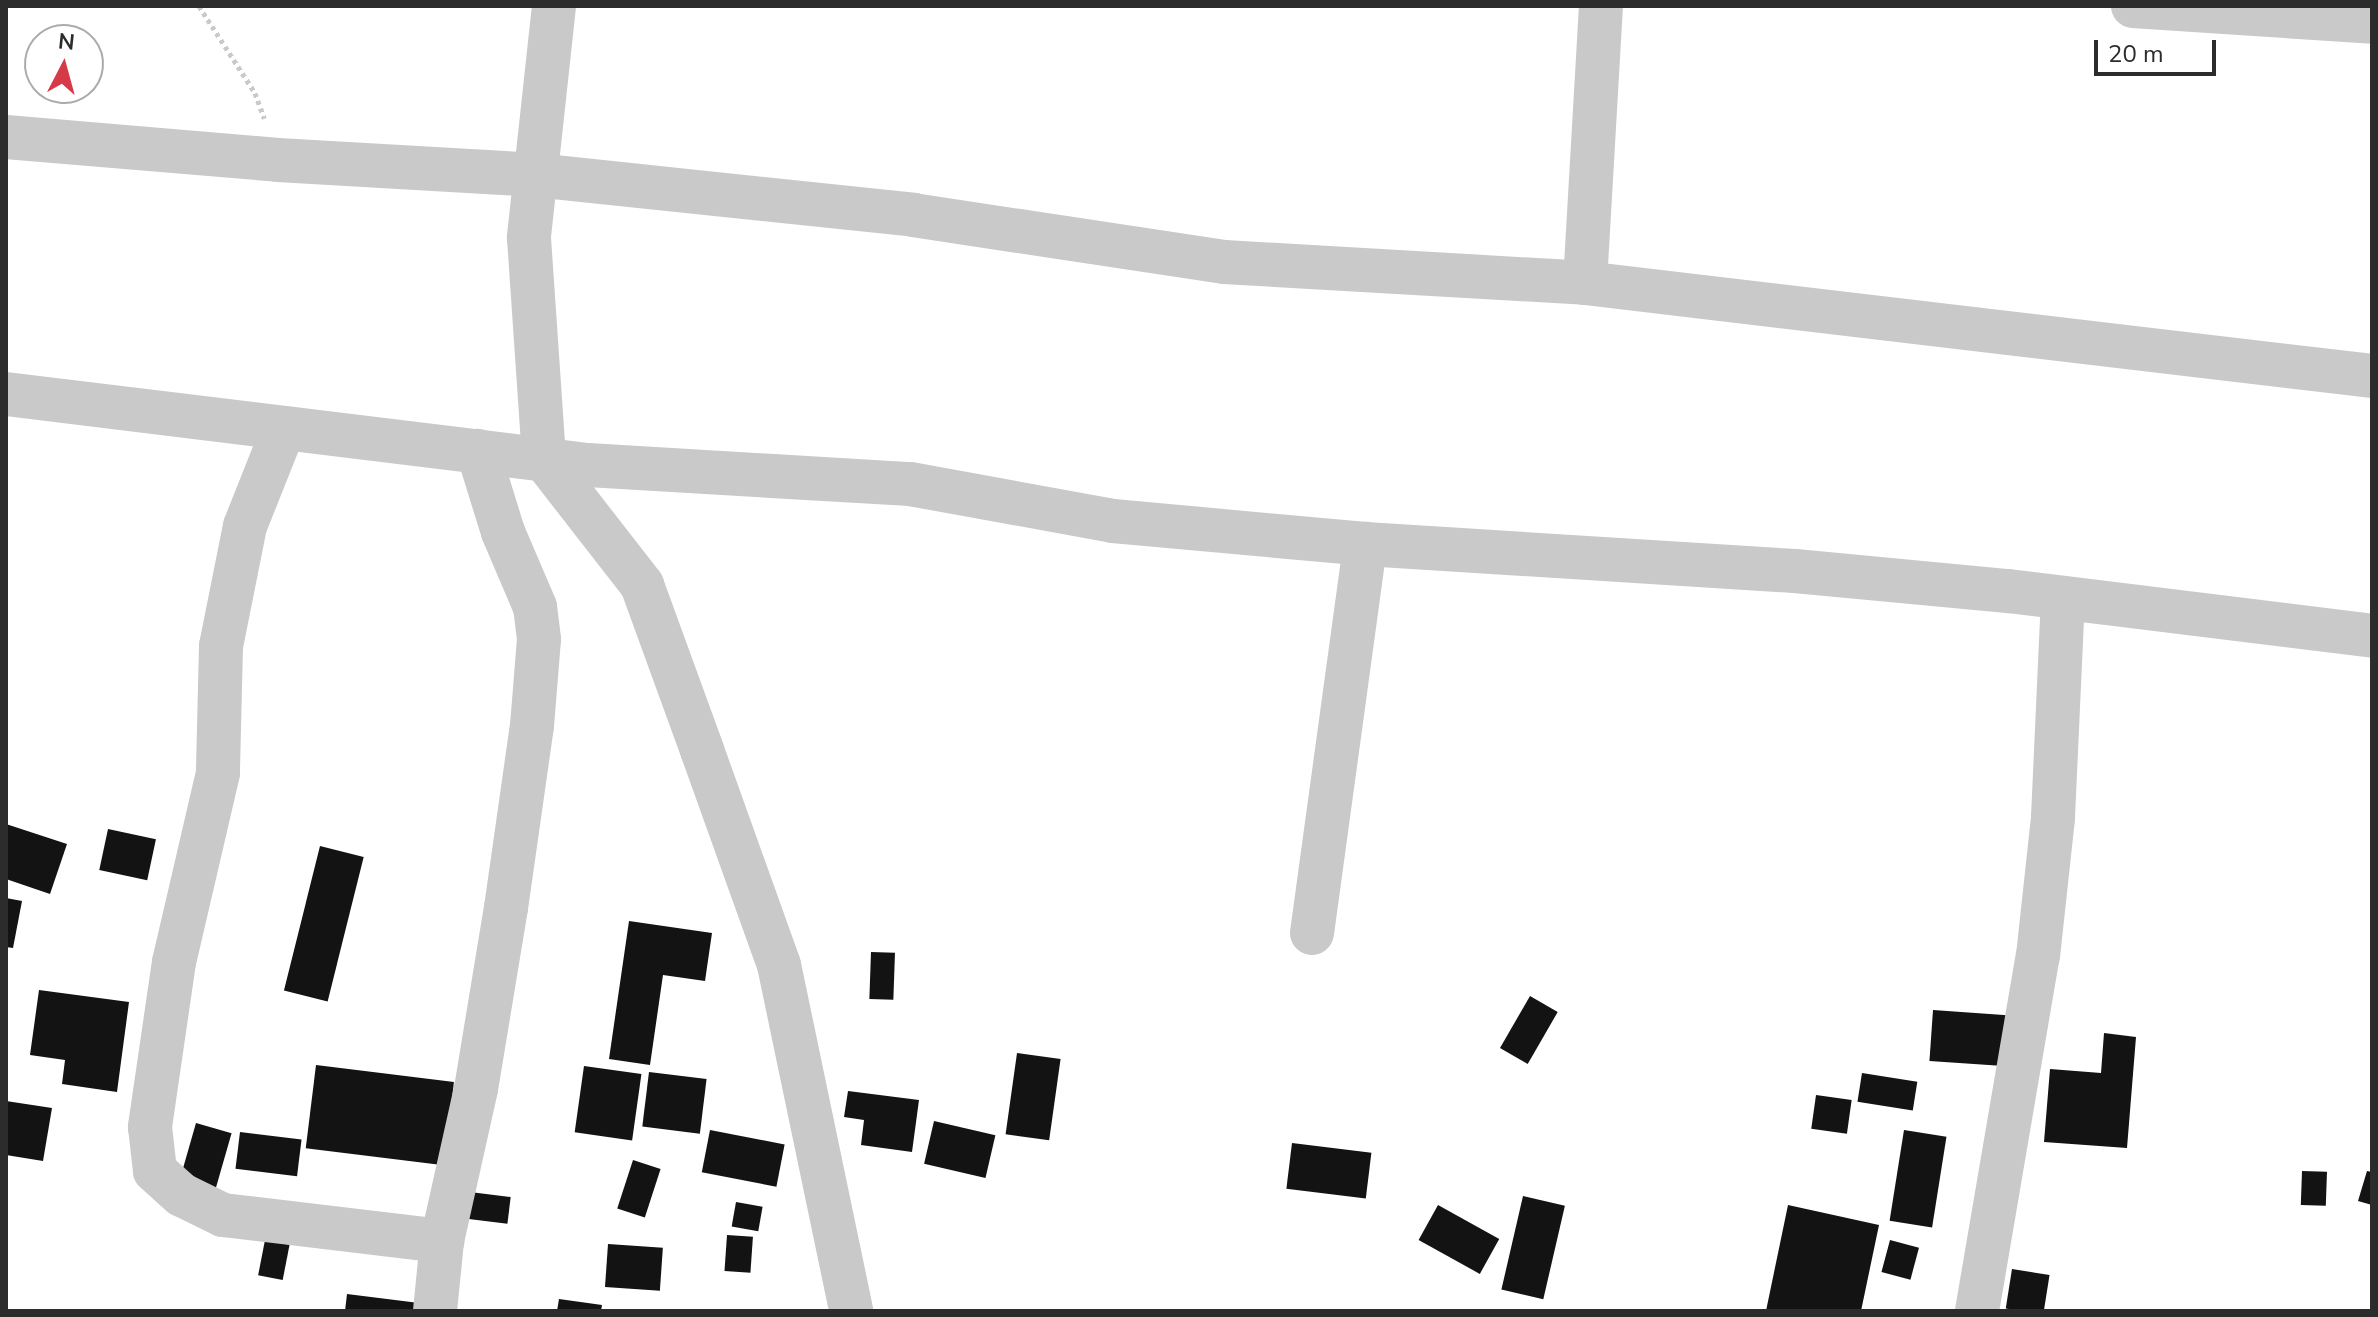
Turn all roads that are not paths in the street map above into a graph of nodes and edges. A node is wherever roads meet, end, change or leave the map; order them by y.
1 (554, 6) edge
2 (1601, 6) edge
3 (2133, 6) edge
4 (2372, 22) edge
5 (6, 137) edge
6 (535, 175) junction
7 (1585, 283) junction
8 (2372, 376) edge
9 (6, 394) edge
10 (284, 428) junction
11 (478, 451) junction
12 (544, 459) junction
13 (1365, 544) junction
14 (2063, 598) junction
15 (2372, 636) edge
16 (1312, 933) dead end
17 (442, 1241) junction
18 (435, 1311) edge
19 (851, 1311) edge
20 (1977, 1311) edge

1 - 6 street
2 - 7 street
3 - 4 street
5 - 6 street
6 - 7 street
6 - 12 street
7 - 8 street
9 - 10 street
10 - 11 street
10 - 17 street
11 - 12 street
11 - 17 street
12 - 13 street
12 - 19 street
13 - 14 street
13 - 16 street
14 - 15 street
14 - 20 street
17 - 18 street

